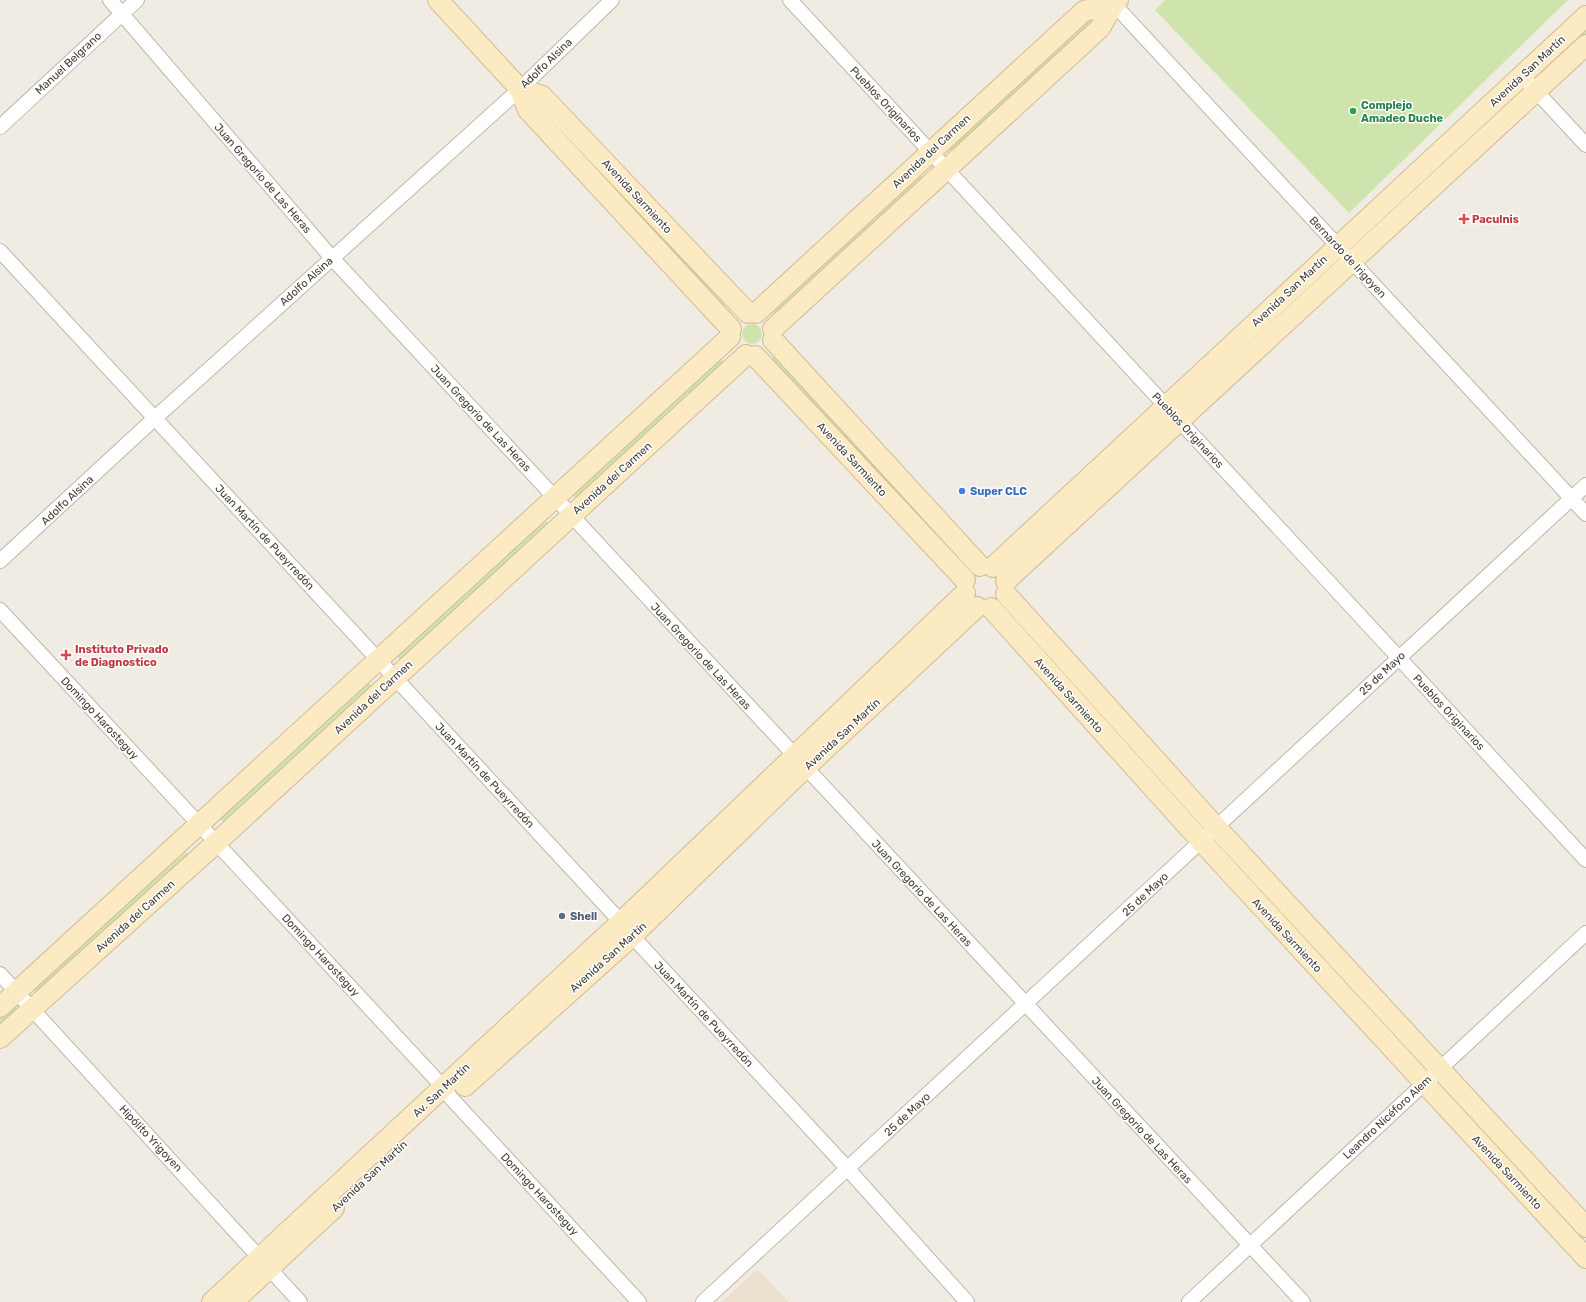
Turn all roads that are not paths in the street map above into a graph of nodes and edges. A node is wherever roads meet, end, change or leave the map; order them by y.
1 (110, 0) edge
2 (137, 0) edge
3 (438, 0) edge
4 (612, 0) edge
5 (790, 0) edge
6 (1114, 1) edge
7 (122, 13) junction
8 (1586, 16) edge
9 (1586, 44) edge
10 (1522, 76) junction
11 (520, 89) junction
12 (1536, 91) junction
13 (0, 127) edge
14 (1586, 145) edge
15 (930, 152) junction
16 (946, 170) junction
17 (1338, 246) junction
18 (0, 251) edge
19 (332, 258) junction
20 (1352, 261) junction
21 (752, 313) junction
22 (731, 333) junction
23 (773, 335) junction
24 (750, 356) junction
25 (1172, 413) junction
26 (155, 418) junction
27 (1586, 485) edge
28 (554, 498) junction
29 (1572, 498) junction
30 (1586, 514) edge
31 (570, 516) junction
32 (0, 561) edge
33 (996, 577) junction
34 (975, 597) junction
35 (0, 610) edge
36 (1399, 658) junction
37 (378, 659) junction
38 (394, 678) junction
39 (800, 761) junction
40 (199, 825) junction
41 (1216, 827) junction
42 (1200, 841) junction
43 (216, 843) junction
44 (1586, 860) edge
45 (626, 929) junction
46 (1586, 933) edge
47 (0, 974) edge
48 (17, 992) junction
49 (1025, 1005) junction
50 (0, 1007) edge
51 (32, 1009) junction
52 (0, 1038) edge
53 (1440, 1068) junction
54 (1424, 1083) junction
55 (448, 1093) junction
56 (847, 1168) junction
57 (1586, 1227) edge
58 (1249, 1245) junction
59 (1586, 1258) edge
60 (265, 1262) junction
61 (212, 1302) edge
62 (234, 1302) edge
63 (300, 1302) edge
64 (639, 1302) edge
65 (703, 1302) edge
66 (967, 1302) edge
67 (1189, 1302) edge
68 (1303, 1302) edge

1 - 7 street, Juan Gregorio de Las Heras
2 - 7 street, Manuel Belgrano
3 - 11 main road, Avenida Sarmiento
4 - 11 street, Adolfo Alsina
5 - 15 street, Pueblos Originarios
6 - 15 main road, Avenida del Carmen
6 - 16 main road
6 - 17 street, Bernardo de Irigoyen
7 - 13 street, Manuel Belgrano
7 - 19 street, Juan Gregorio de Las Heras
8 - 10 main road, Avenida San Martín
9 - 12 main road, Avenida San Martín
10 - 12 street
10 - 17 main road, Avenida San Martín
11 - 19 street, Adolfo Alsina
11 - 21 main road, Avenida Sarmiento
11 - 22 main road, Avenida Sarmiento
12 - 14 street
12 - 20 main road, Avenida San Martín
15 - 16 street, Pueblos Originarios
15 - 21 main road, Avenida del Carmen
16 - 23 main road
16 - 25 street, Pueblos Originarios
17 - 20 street, Bernardo de Irigoyen
17 - 25 main road, Avenida San Martín
18 - 26 street, Juan Martín de Pueyrredón
19 - 26 street, Adolfo Alsina
19 - 28 street, Juan Gregorio de Las Heras
20 - 25 main road, Avenida San Martín
20 - 29 street, Bernardo de Irigoyen
21 - 22 main road
21 - 23 main road
22 - 24 main road
22 - 28 main road
23 - 24 main road
23 - 33 main road, Avenida Sarmiento
24 - 31 main road, Avenida del Carmen
24 - 34 main road, Avenida Sarmiento
25 - 33 main road, Avenida San Martín
25 - 36 street, Pueblos Originarios
26 - 32 street, Adolfo Alsina
26 - 37 street, Juan Martín de Pueyrredón
27 - 29 street, 25 de Mayo
28 - 31 street, Juan Gregorio de Las Heras
28 - 37 main road
29 - 30 street, Bernardo de Irigoyen
29 - 36 street, 25 de Mayo
31 - 38 main road, Avenida del Carmen
31 - 39 street, Juan Gregorio de Las Heras
33 - 34 main road
33 - 34 main road
33 - 41 main road, Avenida Sarmiento
34 - 39 main road, Avenida San Martín
34 - 42 main road, Avenida Sarmiento
35 - 40 street, Domingo Harosteguy
36 - 41 street, 25 de Mayo
36 - 44 street, Pueblos Originarios
37 - 38 street, Juan Martín de Pueyrredón
37 - 40 main road
38 - 43 main road, Avenida del Carmen
38 - 45 street, Juan Martín de Pueyrredón
39 - 45 main road, Avenida San Martín
39 - 49 street, Juan Gregorio de Las Heras
40 - 43 street, Domingo Harosteguy
40 - 48 main road
41 - 42 street, 25 de Mayo
41 - 53 main road, Avenida Sarmiento
42 - 49 street, 25 de Mayo
42 - 54 main road, Avenida Sarmiento
43 - 51 main road, Avenida del Carmen
43 - 55 street, Domingo Harosteguy
45 - 55 main road, Avenida San Martín
45 - 56 street, Juan Martín de Pueyrredón
46 - 53 street, Leandro Nicéforo Alem
47 - 48 street, Hipólito Yrigoyen
48 - 50 main road
48 - 51 street, Hipólito Yrigoyen
49 - 56 street, 25 de Mayo
49 - 58 street, Juan Gregorio de Las Heras
51 - 52 main road, Avenida del Carmen
51 - 60 street, Hipólito Yrigoyen
53 - 54 street, Leandro Nicéforo Alem
53 - 57 main road, Avenida Sarmiento
54 - 58 street, Leandro Nicéforo Alem
54 - 59 main road, Avenida Sarmiento
55 - 60 main road, Avenida San Martín
55 - 64 street, Domingo Harosteguy
56 - 65 street, 25 de Mayo
56 - 66 street, Juan Martín de Pueyrredón
58 - 67 street, Leandro Nicéforo Alem
58 - 68 street, Juan Gregorio de Las Heras
60 - 61 main road, Avenida San Martín
60 - 62 main road, Avenida San Martín
60 - 63 street, Hipólito Yrigoyen

